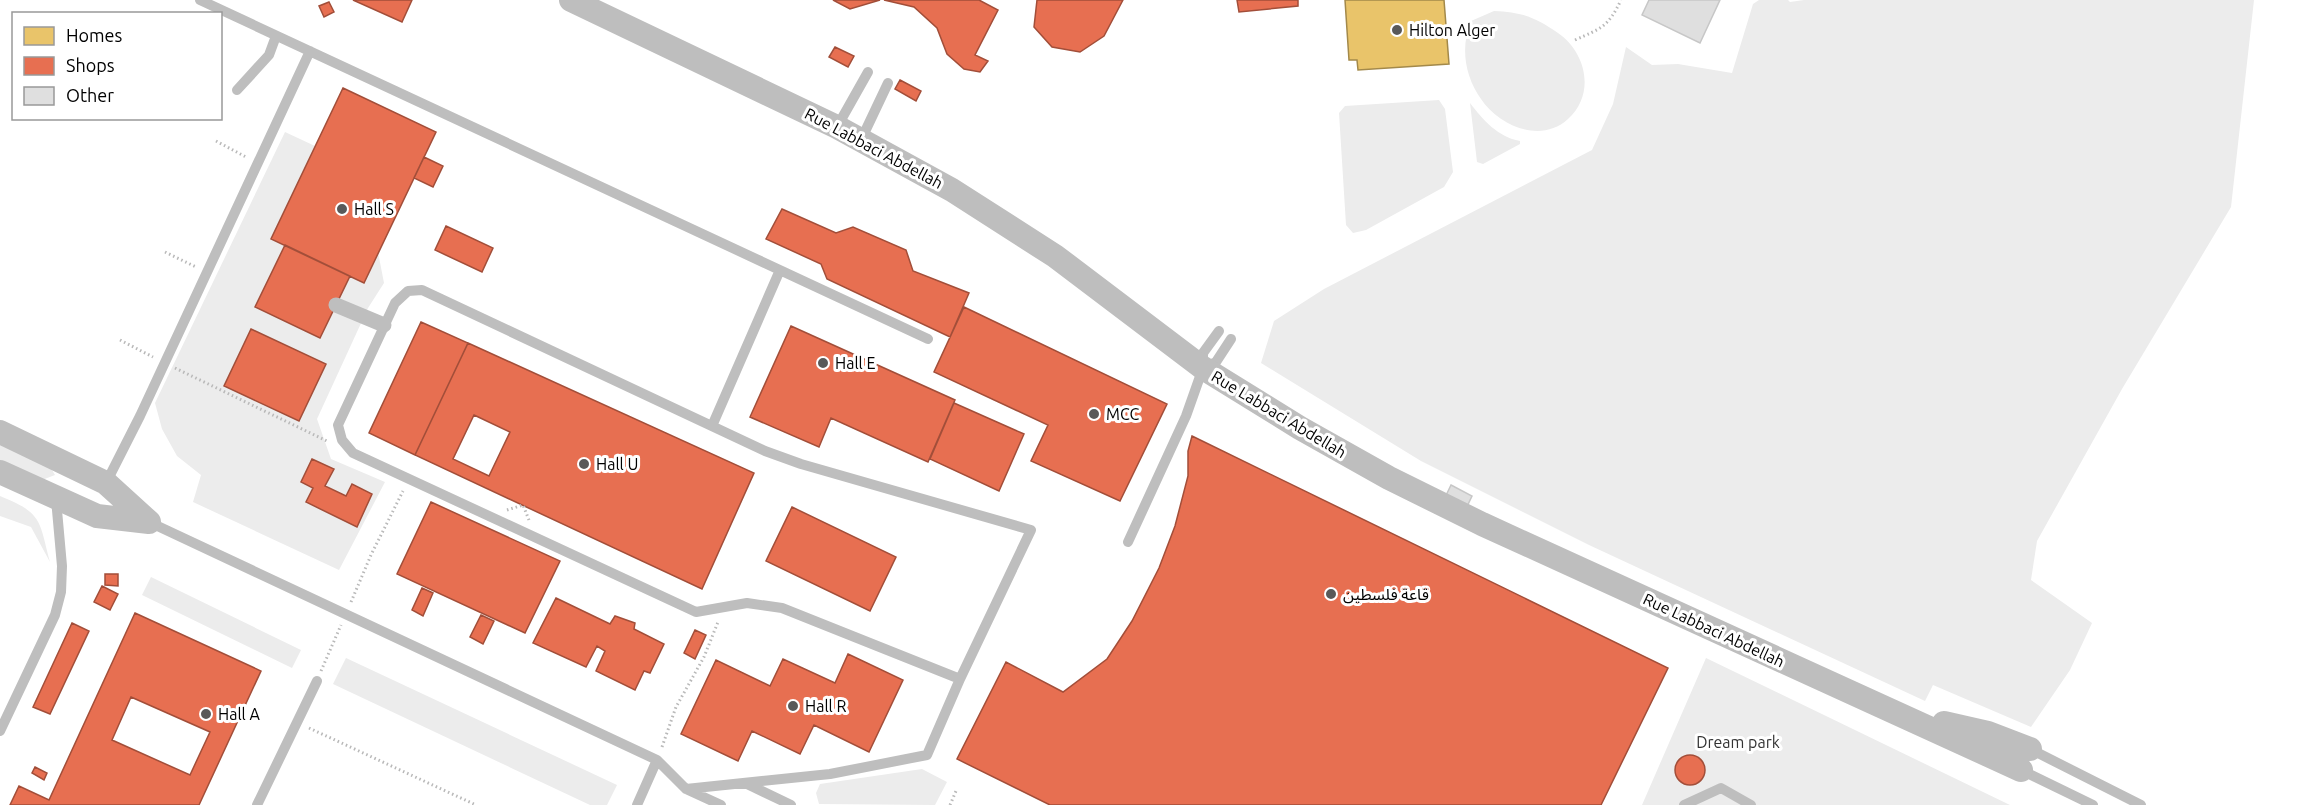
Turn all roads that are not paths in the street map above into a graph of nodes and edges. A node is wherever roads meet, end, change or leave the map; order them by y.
1 (200, 0) edge
2 (571, 0) edge
3 (590, 0) edge
4 (276, 36) junction
5 (310, 51) junction
6 (868, 72) dead end
7 (888, 83) dead end
8 (237, 90) dead end
9 (839, 123) junction
10 (863, 136) junction
11 (780, 270) junction
12 (336, 305) dead end
13 (384, 325) junction
14 (1220, 331) dead end
15 (928, 339) dead end
16 (1231, 339) dead end
17 (1207, 361) junction
18 (712, 426) junction
19 (0, 432) edge
20 (70, 466) junction
21 (0, 472) edge
22 (0, 481) edge
23 (106, 483) junction
24 (56, 499) junction
25 (137, 517) junction
26 (1128, 542) dead end
27 (960, 679) junction
28 (317, 681) road end
29 (0, 731) edge
30 (2026, 759) junction
31 (657, 760) junction
32 (744, 783) junction
33 (686, 789) junction
34 (257, 805) edge
35 (637, 805) edge
36 (721, 805) edge
37 (791, 805) edge
38 (1684, 805) edge
39 (1751, 805) edge
40 (2093, 805) edge
41 (2141, 805) edge

1 - 4 lane
2 - 9 street, Rue Labbaci Abdellah
3 - 9 street, Rue Labbaci Abdellah
4 - 5 lane
4 - 8 lane
5 - 11 lane
5 - 23 lane
6 - 9 lane
7 - 10 lane
9 - 10 street, Rue Labbaci Abdellah
10 - 17 street, Rue Labbaci Abdellah
11 - 15 lane
11 - 18 lane
12 - 13 street
13 - 18 lane
13 - 27 lane
14 - 17 lane
16 - 17 lane
17 - 26 lane
17 - 30 street, Rue Labbaci Abdellah
18 - 27 lane
19 - 20 street
20 - 23 street
20 - 24 street
21 - 24 street
22 - 24 lane
23 - 25 street
24 - 25 street
24 - 29 lane
25 - 31 lane
27 - 32 lane
28 - 34 lane
30 - 40 lane
30 - 41 lane
31 - 33 lane
31 - 35 lane
32 - 33 lane
32 - 37 lane
33 - 36 lane
38 - 39 lane

